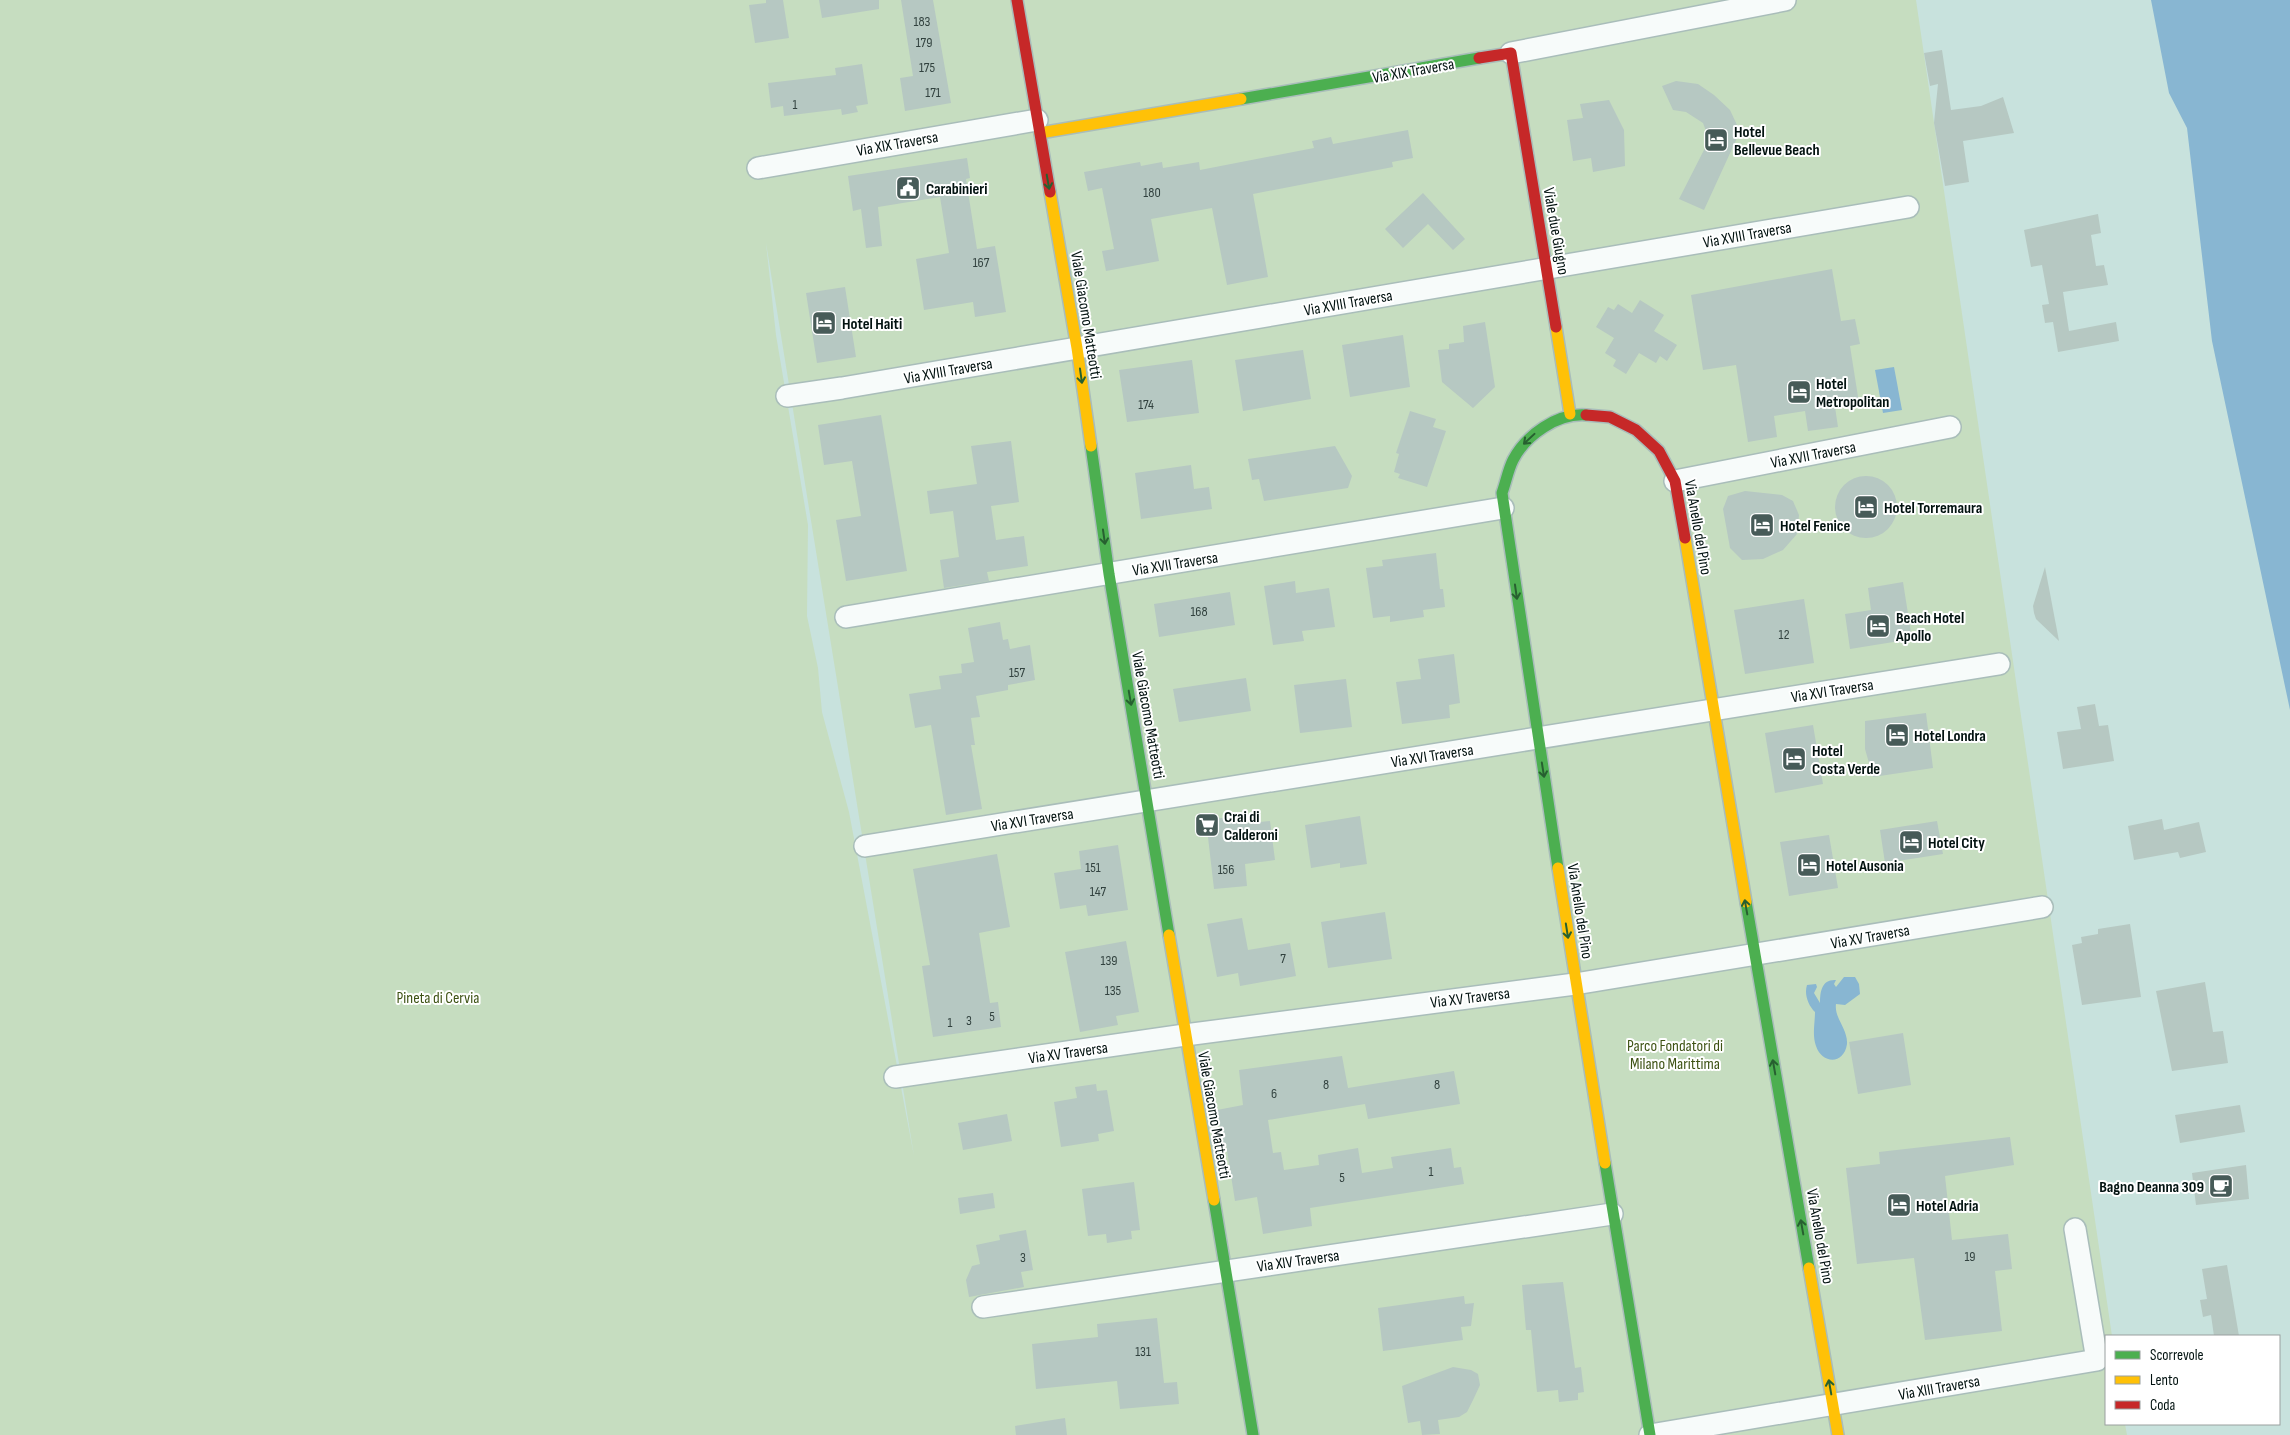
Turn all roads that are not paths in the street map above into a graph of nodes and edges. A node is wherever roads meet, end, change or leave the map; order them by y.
1 (1016, 0) edge
2 (1785, 0) edge
3 (1511, 53) junction
4 (1038, 127) junction
5 (758, 168) dead end
6 (1908, 206) dead end
7 (1547, 269) junction
8 (1077, 348) junction
9 (786, 396) dead end
10 (1570, 414) junction
11 (1950, 427) dead end
12 (1675, 480) junction
13 (1504, 508) junction
14 (1109, 574) junction
15 (846, 617) dead end
16 (1999, 664) dead end
17 (1713, 709) junction
18 (1538, 738) junction
19 (1147, 800) junction
20 (865, 846) dead end
21 (2042, 907) dead end
22 (1755, 955) junction
23 (1575, 984) junction
24 (1185, 1035) junction
25 (896, 1077) dead end
26 (1612, 1214) junction
27 (2075, 1230) dead end
28 (1225, 1271) junction
29 (983, 1307) dead end
30 (1834, 1405) junction
31 (1253, 1435) edge
32 (1650, 1435) edge
33 (1838, 1435) edge

1 - 4 street, Viale Giacomo Matteotti
2 - 3 street, Via XIX Traversa
3 - 4 street, Via XIX Traversa
3 - 7 street, Viale due Giugno
4 - 5 street, Via XIX Traversa
4 -> 8 street, Viale Giacomo Matteotti
6 - 7 street, Via XVIII Traversa
7 - 8 street, Via XVIII Traversa
7 - 10 street, Viale due Giugno
8 - 9 street, Via XVIII Traversa
8 -> 14 street, Viale Giacomo Matteotti
10 - 12 street, Via Anello del Pino
10 -> 13 street, Via Anello del Pino
11 - 12 street, Via XVII Traversa
12 - 17 street, Via Anello del Pino
13 - 14 street, Via XVII Traversa
13 -> 18 street, Via Anello del Pino
14 - 15 street, Via XVII Traversa
14 -> 19 street, Viale Giacomo Matteotti
16 - 17 street, Via XVI Traversa
17 - 18 street, Via XVI Traversa
22 -> 17 street, Via Anello del Pino
18 - 19 street, Via XVI Traversa
18 -> 23 street, Via Anello del Pino
19 - 20 street, Via XVI Traversa
19 - 24 street, Viale Giacomo Matteotti
21 - 22 street, Via XV Traversa
22 - 23 street, Via XV Traversa
30 -> 22 street, Via Anello del Pino
23 - 24 street, Via XV Traversa
23 - 26 street, Via Anello del Pino
24 - 25 street, Via XV Traversa
24 - 28 street, Viale Giacomo Matteotti
26 - 28 street, Via XIV Traversa
26 - 32 street, Via Anello del Pino
27 - 30 street, Via XIII Traversa
28 - 29 street, Via XIV Traversa
28 - 31 street, Viale Giacomo Matteotti
30 - 32 street, Via XIII Traversa
30 - 33 street, Via Anello del Pino

